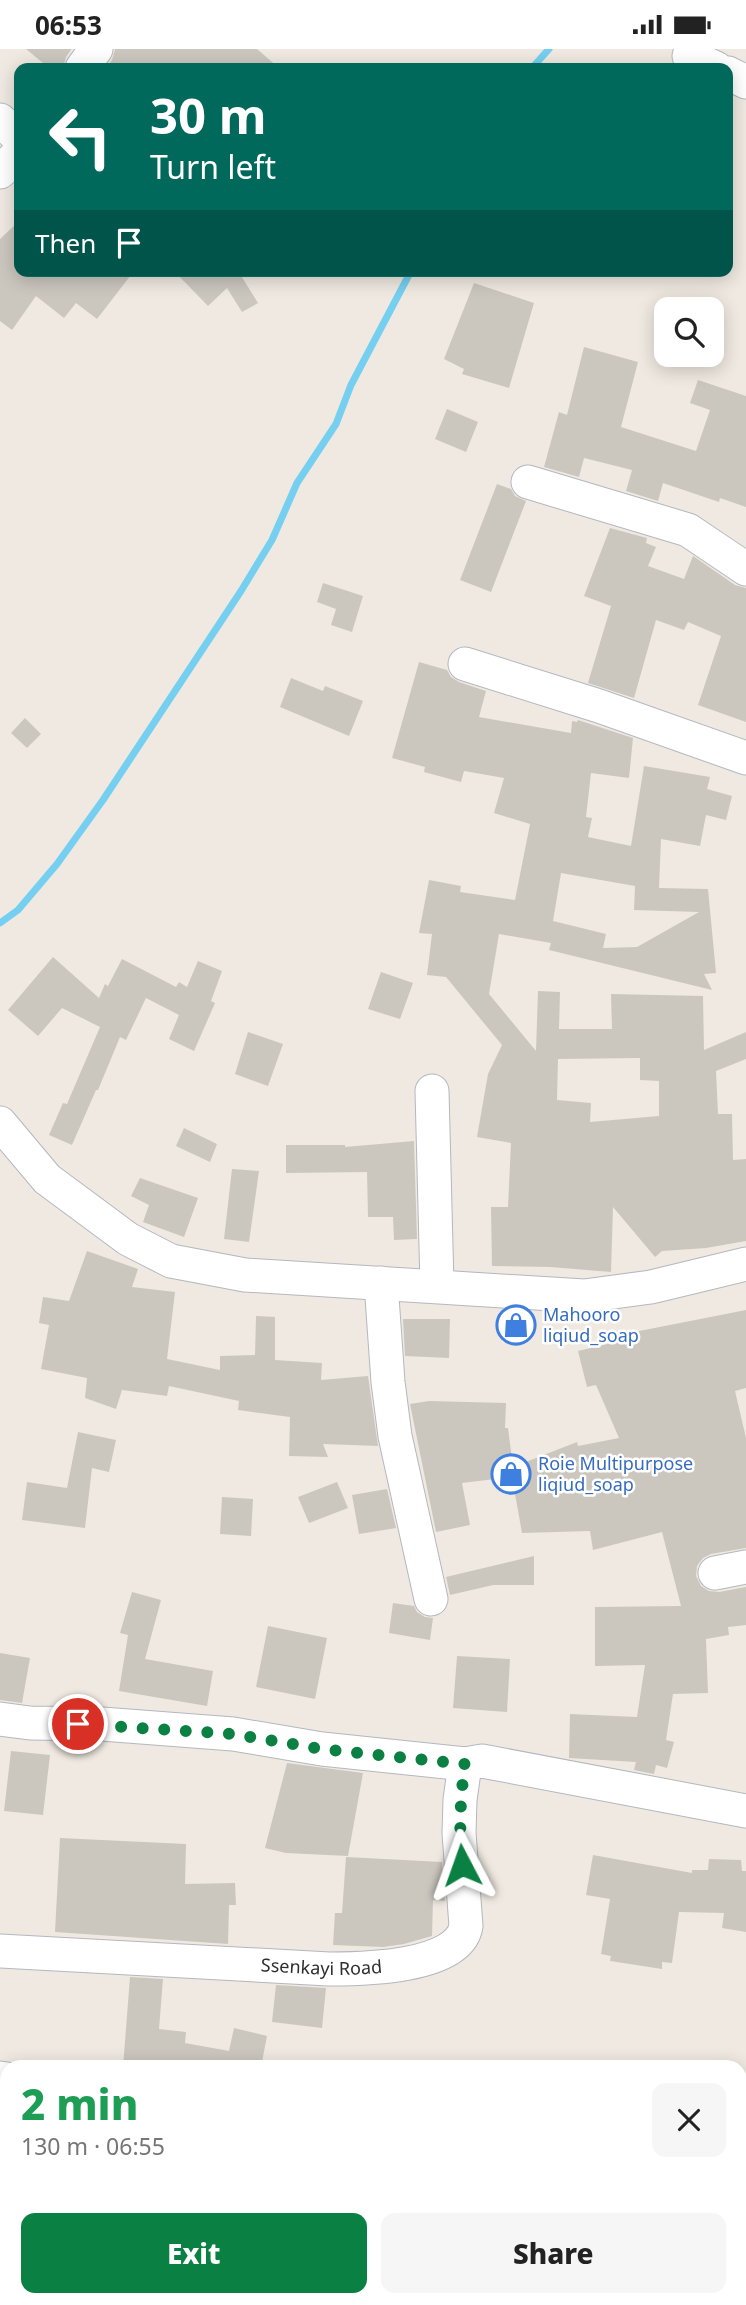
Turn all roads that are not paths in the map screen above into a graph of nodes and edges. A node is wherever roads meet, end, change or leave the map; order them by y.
1 (0, 120) edge
2 (14, 133) edge
3 (14, 158) edge
4 (0, 172) edge
5 (528, 482) dead end
6 (746, 569) edge
7 (465, 664) dead end
8 (746, 758) edge
9 (432, 1091) dead end
10 (0, 1123) edge
11 (746, 1264) edge
12 (381, 1283) junction
13 (437, 1285) junction
14 (431, 1599) dead end
15 (0, 1719) edge
16 (465, 1764) junction
17 (746, 1811) edge
18 (0, 1951) edge

1 - 2 street
3 - 4 street
5 - 6 street
7 - 8 street
9 - 13 street
10 - 12 street
11 - 13 street
12 - 13 street
12 - 14 street
15 - 16 street
16 - 17 street
16 - 18 street, Ssenkayi Road

